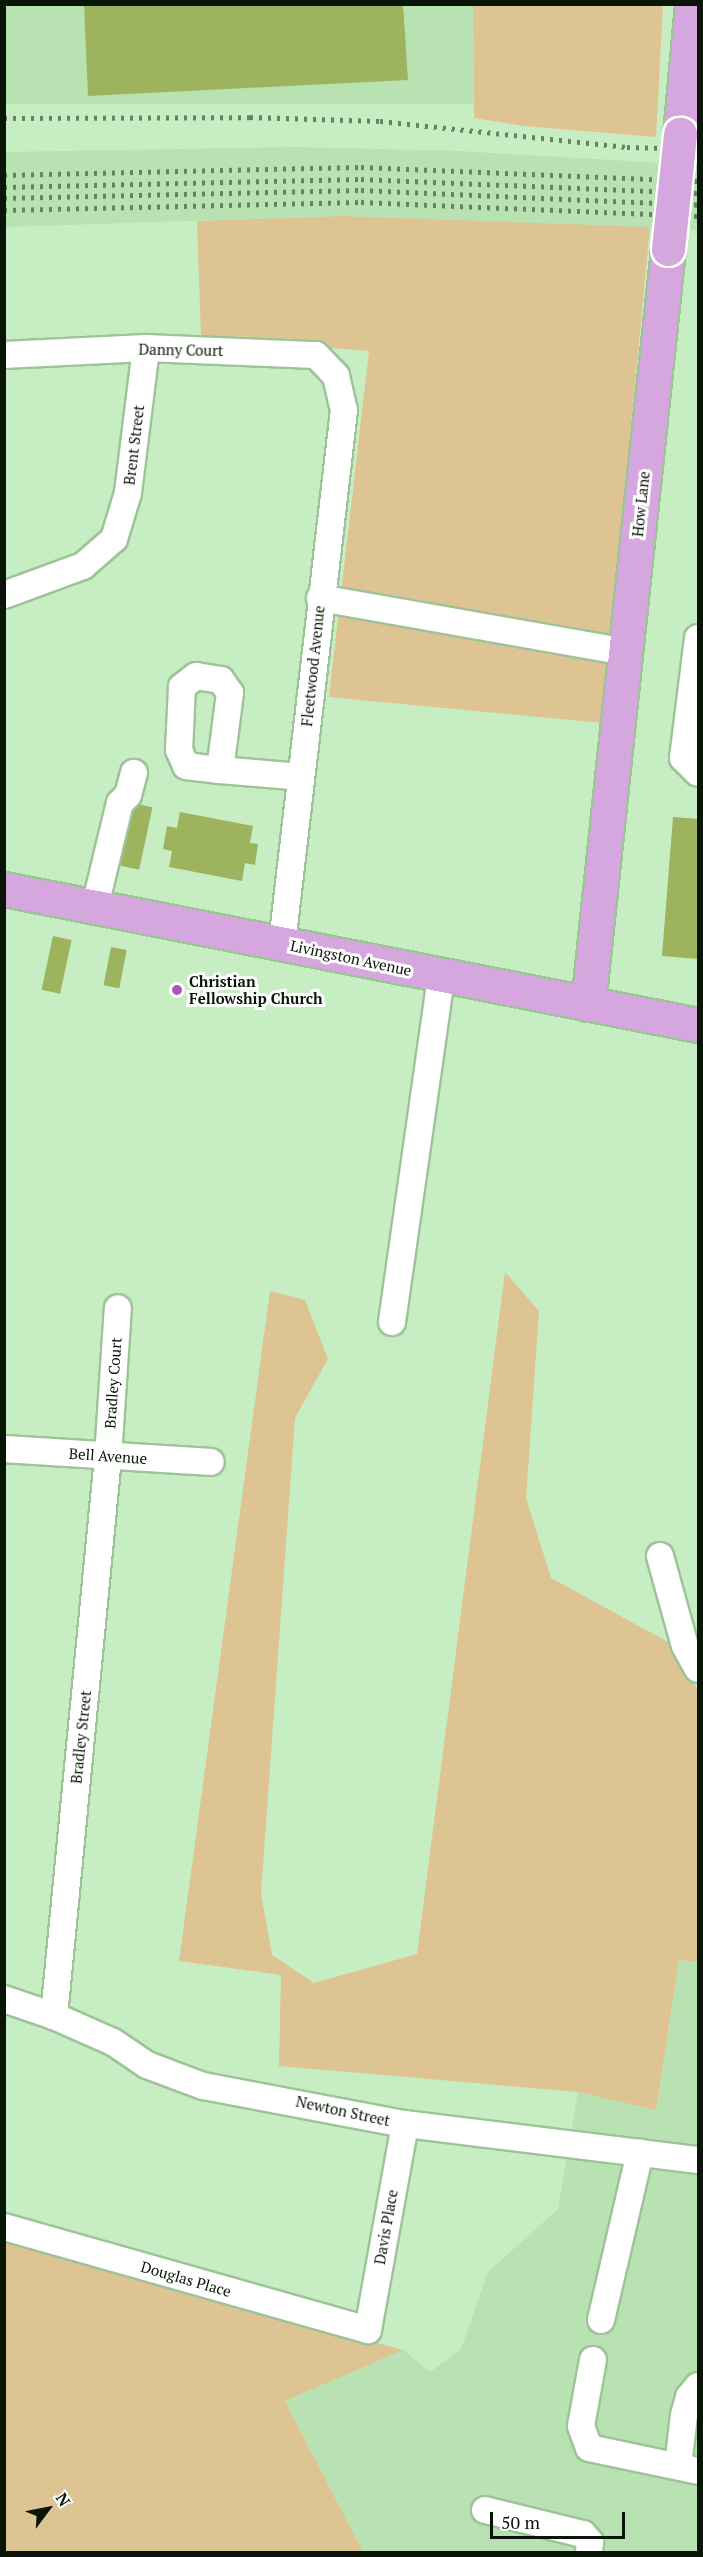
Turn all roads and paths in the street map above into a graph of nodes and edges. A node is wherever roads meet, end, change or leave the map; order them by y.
1 (692, 4) edge
2 (146, 348) junction
3 (4, 355) edge
4 (339, 389) joint
5 (4, 595) edge
6 (320, 598) junction
7 (699, 638) edge
8 (625, 652) junction
9 (220, 770) dead end
10 (134, 773) dead end
11 (699, 773) edge
12 (301, 777) junction
13 (4, 889) edge
14 (95, 906) junction
15 (282, 944) junction
16 (441, 976) junction
17 (588, 1004) junction
18 (699, 1025) edge
19 (117, 1308) dead end
20 (392, 1322) dead end
21 (4, 1449) edge
22 (108, 1457) junction
23 (211, 1462) dead end
24 (660, 1556) dead end
25 (699, 1669) edge
26 (4, 1999) edge
27 (54, 2016) junction
28 (405, 2124) junction
29 (640, 2152) junction
30 (699, 2160) edge
31 (4, 2228) edge
32 (601, 2320) dead end
33 (368, 2330) joint
34 (593, 2360) dead end
35 (699, 2386) edge
36 (688, 2469) edge
37 (485, 2510) dead end
38 (589, 2553) edge

1 - 8 main road, How Lane, bridge
2 - 3 street, Danny Court
2 - 4 street, Danny Court
2 - 5 street, Brent Street
4 - 6 street, Fleetwood Avenue
6 - 8 street
6 - 12 street, Fleetwood Avenue
7 - 11 street
8 - 17 main road, How Lane
9 - 12 street
10 - 14 street
12 - 15 street, Fleetwood Avenue
13 - 14 main road, Livingston Avenue
14 - 15 main road, Livingston Avenue
15 - 16 main road, Livingston Avenue
16 - 17 main road, Livingston Avenue
16 - 20 street
17 - 18 main road, Livingston Avenue
19 - 22 street, Bradley Court
21 - 22 street, Bell Avenue
22 - 23 street, Bell Avenue
22 - 27 street, Bradley Street
24 - 25 street
26 - 27 street, Newton Street
27 - 28 street, Newton Street
28 - 29 street, Newton Street
28 - 33 street, Davis Place
29 - 30 street, Newton Street
29 - 32 street
31 - 33 street, Douglas Place
34 - 36 street
35 - 36 street
37 - 38 street

